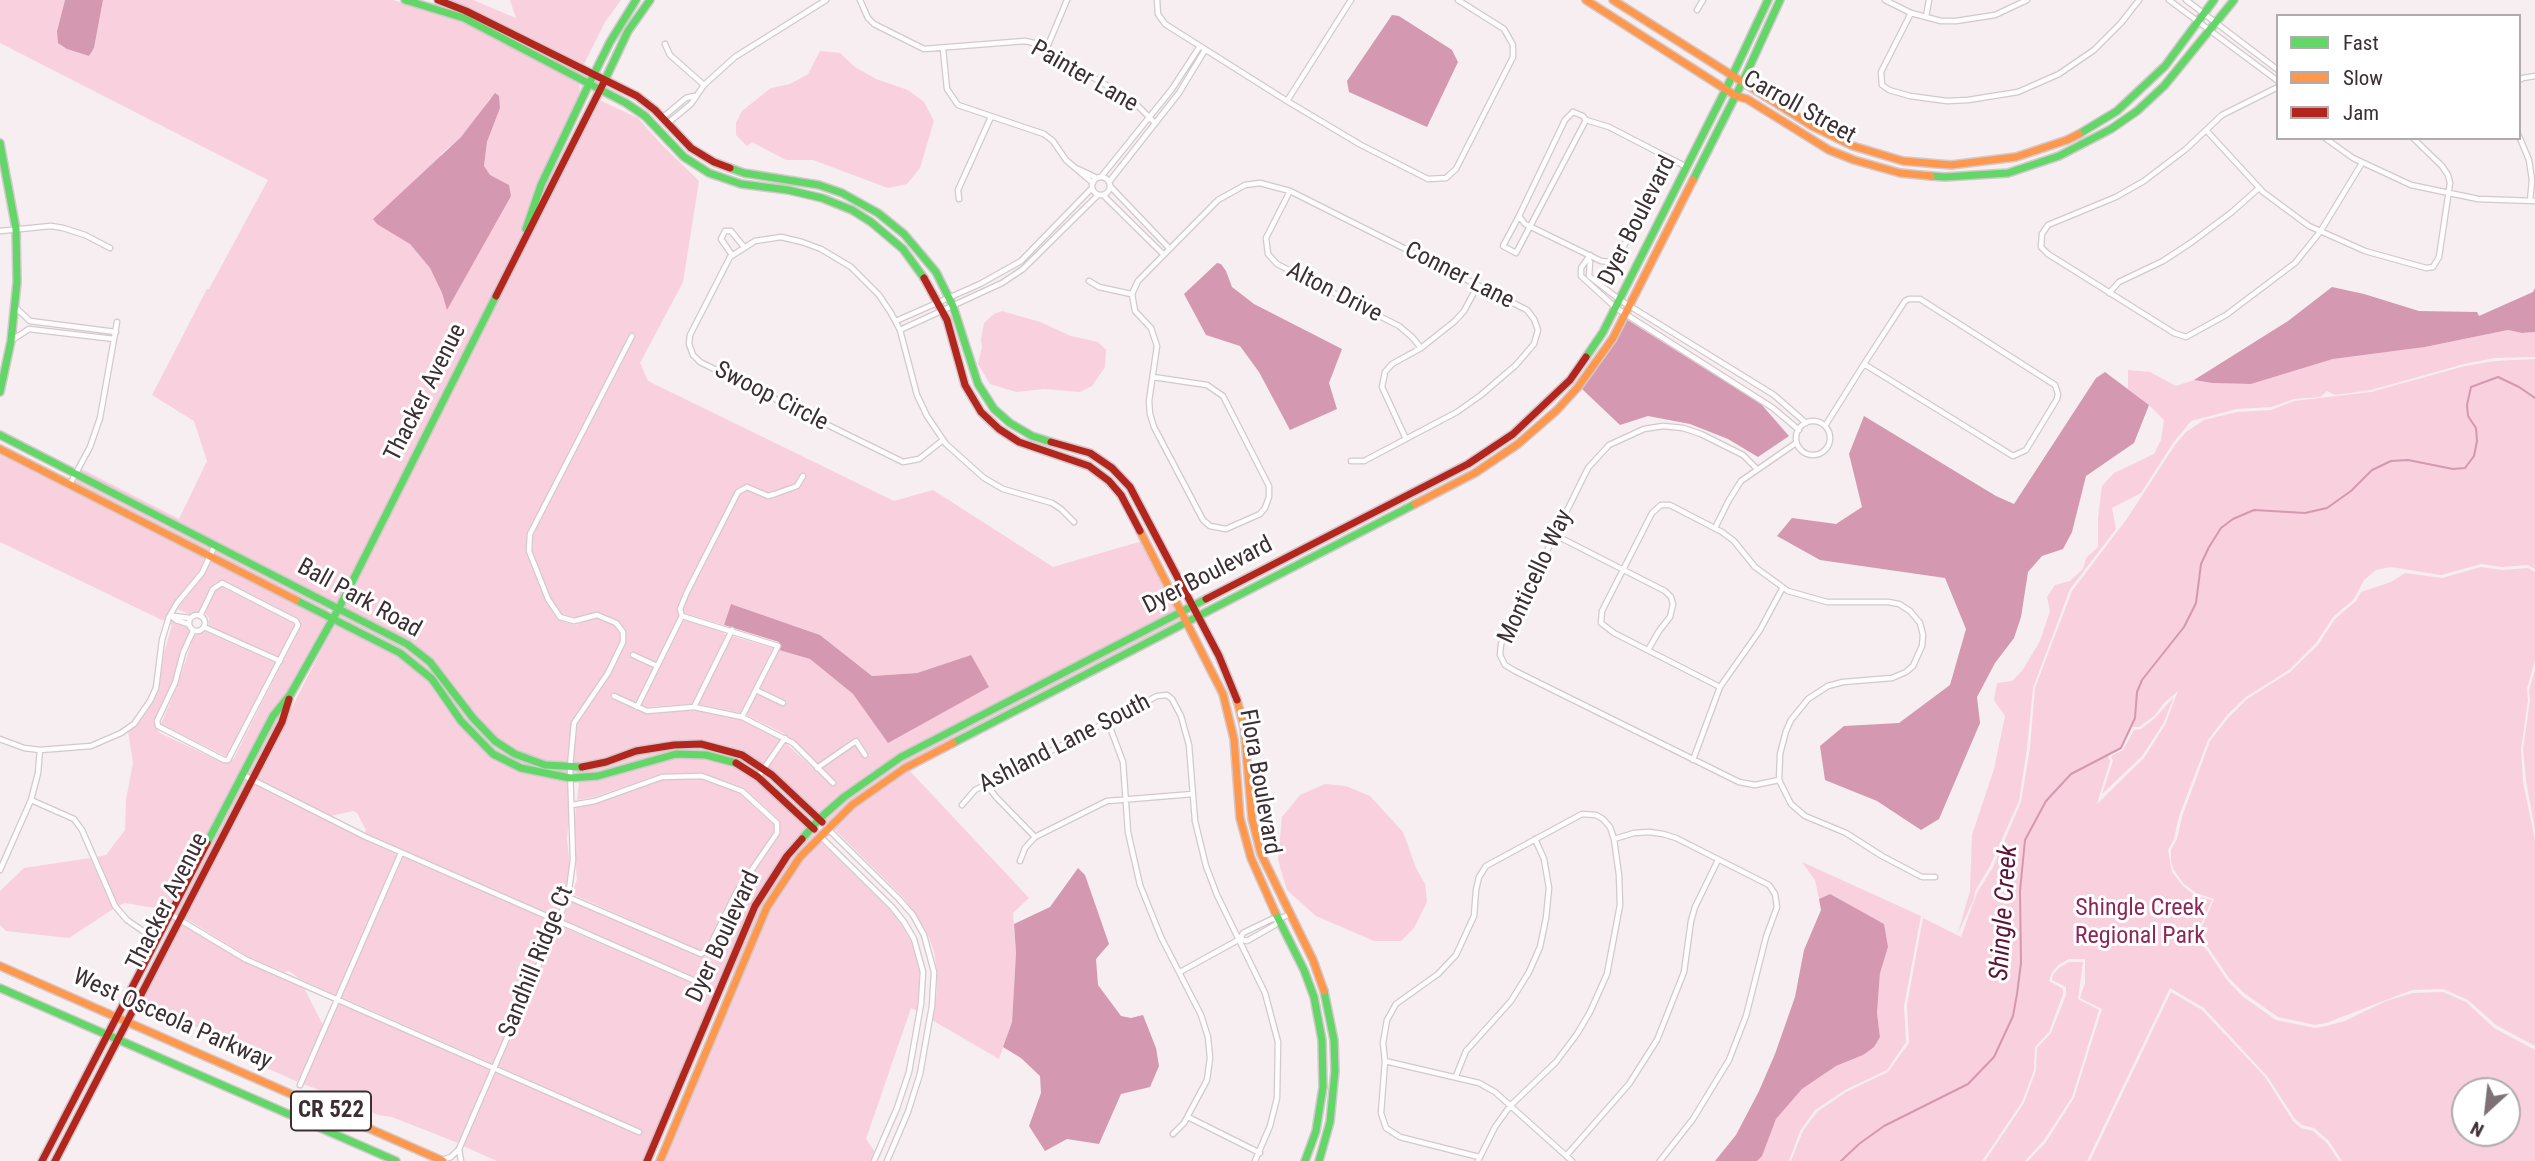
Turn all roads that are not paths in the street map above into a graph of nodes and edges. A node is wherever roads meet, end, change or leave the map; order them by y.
1 (405, 0) edge
2 (438, 0) edge
3 (636, 0) edge
4 (650, 0) edge
5 (826, 0) edge
6 (860, 0) edge
7 (1067, 0) edge
8 (1157, 0) edge
9 (1351, 0) edge
10 (1458, 0) edge
11 (1586, 0) edge
12 (1613, 0) edge
13 (1703, 0) edge
14 (1768, 0) edge
15 (1780, 0) edge
16 (1885, 0) edge
17 (1929, 0) edge
18 (2027, 0) edge
19 (2139, 0) edge
20 (2169, 0) edge
21 (2186, 0) edge
22 (2214, 0) edge
23 (2234, 0) edge
24 (1697, 10) dead end
25 (1911, 13) junction
26 (2203, 13) junction
27 (1926, 17) junction
28 (2197, 21) junction
29 (2216, 23) junction
30 (2210, 31) junction
31 (665, 44) dead end
32 (943, 48) junction
33 (1203, 48) junction
34 (1046, 50) junction
35 (2276, 68) edge
36 (594, 74) junction
37 (1732, 75) junction
38 (604, 79) junction
39 (2276, 80) edge
40 (1743, 81) junction
41 (589, 84) junction
42 (704, 85) junction
43 (599, 89) junction
44 (1726, 89) junction
45 (2276, 89) edge
46 (1736, 96) junction
47 (1287, 101) junction
48 (991, 117) junction
49 (1150, 117) junction
50 (1586, 120) junction
51 (665, 121) junction
52 (1155, 123) junction
53 (2206, 130) junction
54 (2328, 140) edge
55 (2415, 140) edge
56 (2521, 140) edge
57 (0, 144) edge
58 (1667, 157) junction
59 (1903, 161) junction
60 (2362, 163) junction
61 (1687, 167) junction
62 (1900, 173) junction
63 (1096, 182) junction
64 (1109, 184) junction
65 (2259, 188) junction
66 (1290, 191) junction
67 (2449, 194) junction
68 (1101, 195) junction
69 (959, 199) dead end
70 (2533, 201) edge
71 (1519, 216) junction
72 (1531, 226) junction
73 (16, 229) junction
74 (0, 231) edge
75 (2320, 232) junction
76 (1042, 240) junction
77 (1046, 246) junction
78 (744, 247) junction
79 (110, 248) dead end
80 (1169, 248) junction
81 (1163, 254) junction
82 (732, 255) junction
83 (517, 257) junction
84 (1589, 257) junction
85 (1089, 281) dead end
86 (980, 284) junction
87 (1478, 285) junction
88 (984, 292) junction
89 (2109, 293) junction
90 (1132, 294) junction
91 (949, 298) junction
92 (1620, 300) junction
93 (939, 301) junction
94 (1630, 305) junction
95 (953, 306) junction
96 (15, 307) junction
97 (1616, 308) junction
98 (943, 311) junction
99 (914, 312) junction
100 (1626, 313) junction
101 (896, 321) junction
102 (919, 321) junction
103 (117, 322) dead end
104 (48, 324) junction
105 (900, 330) junction
106 (47, 331) junction
107 (116, 332) junction
108 (632, 336) dead end
109 (1681, 337) junction
110 (115, 339) junction
111 (11, 341) junction
112 (1675, 346) junction
113 (1421, 348) junction
114 (1864, 364) junction
115 (1153, 377) junction
116 (1747, 379) junction
117 (1741, 388) junction
118 (0, 392) edge
119 (1806, 423) junction
120 (1825, 426) junction
121 (1799, 430) junction
122 (0, 435) edge
123 (1406, 439) junction
124 (943, 440) junction
125 (1796, 443) junction
126 (0, 450) edge
127 (1351, 461) dead end
128 (1757, 470) junction
129 (76, 474) junction
130 (803, 476) dead end
131 (70, 485) junction
132 (1386, 506) junction
133 (1074, 522) dead end
134 (1374, 525) junction
135 (1715, 528) junction
136 (1555, 535) junction
137 (215, 545) junction
138 (209, 556) junction
139 (1623, 570) junction
140 (1782, 589) junction
141 (1192, 606) junction
142 (339, 608) junction
143 (1182, 612) junction
144 (171, 615) junction
145 (200, 616) junction
146 (682, 616) junction
147 (333, 617) junction
148 (1198, 617) junction
149 (189, 621) junction
150 (1188, 621) junction
151 (204, 627) junction
152 (732, 630) junction
153 (193, 631) junction
154 (1648, 650) junction
155 (633, 655) dead end
156 (280, 662) junction
157 (657, 667) junction
158 (1720, 687) junction
159 (756, 690) junction
160 (290, 695) junction
161 (614, 696) dead end
162 (783, 702) dead end
163 (637, 707) junction
164 (694, 707) junction
165 (742, 717) junction
166 (1108, 722) junction
167 (785, 738) junction
168 (0, 739) edge
169 (40, 750) junction
170 (865, 754) dead end
171 (1693, 760) junction
172 (570, 767) junction
173 (817, 768) junction
174 (764, 769) junction
175 (243, 775) junction
176 (758, 777) junction
177 (570, 778) junction
178 (251, 779) junction
179 (1779, 780) junction
180 (833, 783) dead end
181 (986, 784) junction
182 (1193, 794) junction
183 (1125, 798) junction
184 (31, 800) junction
185 (572, 805) junction
186 (962, 805) dead end
187 (819, 819) junction
188 (812, 827) junction
189 (827, 828) junction
190 (819, 835) junction
191 (1035, 838) junction
192 (1535, 839) junction
193 (1614, 839) junction
194 (203, 850) junction
195 (401, 853) junction
196 (213, 856) junction
197 (1718, 860) junction
198 (1020, 861) dead end
199 (0, 870) edge
200 (1935, 877) dead end
201 (884, 884) junction
202 (877, 892) junction
203 (568, 897) junction
204 (170, 914) junction
205 (1290, 914) junction
206 (181, 919) junction
207 (1279, 919) junction
208 (559, 922) junction
209 (1260, 924) junction
210 (1264, 932) junction
211 (1240, 939) junction
212 (156, 940) junction
213 (931, 955) junction
214 (732, 957) junction
215 (920, 957) junction
216 (0, 966) edge
217 (1180, 972) junction
218 (702, 984) dead end
219 (0, 988) edge
220 (337, 999) junction
221 (115, 1016) junction
222 (128, 1022) junction
223 (106, 1034) junction
224 (119, 1040) junction
225 (704, 1055) junction
226 (689, 1061) junction
227 (1385, 1061) junction
228 (494, 1068) junction
229 (1456, 1076) junction
230 (300, 1085) dead end
231 (1510, 1106) junction
232 (1188, 1117) junction
233 (639, 1132) dead end
234 (671, 1133) junction
235 (1173, 1134) dead end
236 (458, 1149) junction
237 (1260, 1153) junction
238 (1566, 1156) junction
239 (1478, 1159) edge
240 (42, 1161) edge
241 (55, 1161) edge
242 (396, 1161) edge
243 (442, 1161) edge
244 (461, 1161) edge
245 (647, 1161) edge
246 (660, 1161) edge
247 (874, 1161) edge
248 (887, 1161) edge
249 (1255, 1161) edge
250 (1306, 1161) edge
251 (1319, 1161) edge
252 (1572, 1161) edge
253 (1660, 1161) edge

1 - 41 main road, Flora Boulevard
2 - 36 main road, Flora Boulevard
3 - 36 main road, Thacker Avenue
4 - 38 main road, Thacker Avenue
5 - 42 street
6 - 32 street, Painter Lane
7 - 34 street
8 - 33 street
9 - 47 street
10 - 47 street
11 - 44 main road, Carroll Street
12 - 37 main road, Carroll Street
13 - 24 street
14 - 37 main road, Dyer Boulevard
15 - 40 main road, Dyer Boulevard
16 - 25 street
17 - 27 street
18 - 27 street
19 - 25 street
20 - 28 street
21 - 26 street
22 - 26 main road, Carroll Street
23 - 29 main road, Carroll Street
25 - 27 street
26 - 28 main road, Carroll Street
26 - 29 street
28 - 30 street
28 - 59 main road, Carroll Street
29 - 30 main road, Carroll Street
29 - 35 street
30 - 39 street
30 - 62 main road, Carroll Street
31 - 42 street
32 - 34 street, Painter Lane
32 - 48 street
33 - 47 street
33 - 49 street
33 - 52 street
34 - 49 street, Painter Lane
36 - 38 main road, Flora Boulevard
36 - 41 main road, Thacker Avenue
37 - 40 main road, Carroll Street
37 - 44 main road, Dyer Boulevard
38 - 43 main road, Thacker Avenue
38 - 51 main road, Flora Boulevard
40 - 46 main road, Dyer Boulevard
40 - 59 main road, Carroll Street
41 - 43 main road, Flora Boulevard
41 - 83 main road, Thacker Avenue
42 - 51 street
43 - 83 main road, Thacker Avenue
43 - 93 main road, Flora Boulevard
44 - 46 main road, Carroll Street
44 - 61 main road, Dyer Boulevard
45 - 53 street
46 - 62 main road, Carroll Street
46 - 94 main road, Dyer Boulevard
48 - 63 street
48 - 69 street
49 - 52 street, Painter Lane
49 - 63 street
50 - 58 street
50 - 71 street
50 - 72 street
51 - 91 main road, Flora Boulevard
52 - 64 street
53 - 65 street
53 - 89 street
54 - 60 street
55 - 67 street
56 - 70 street
57 - 73 main road
58 - 61 street
58 - 84 street
59 - 62 main road
60 - 67 street
60 - 75 street
61 - 92 main road, Dyer Boulevard
63 - 64 street
63 - 68 street
63 - 76 street
64 - 68 street
64 - 80 street
65 - 75 street
65 - 89 street
66 - 80 street, Conner Lane
66 - 87 street, Conner Lane
66 - 113 street, Alton Drive
67 - 70 street
67 - 75 street
68 - 77 street
68 - 81 street
71 - 72 street
71 - 72 street
72 - 84 street
73 - 74 street
73 - 79 street
73 - 96 main road
75 - 89 street
76 - 77 street
76 - 86 street
77 - 88 street
78 - 82 street, Swoop Circle
78 - 82 street
78 - 101 street, Swoop Circle
80 - 81 street, Conner Lane
81 - 90 street, Conner Lane
82 - 124 street, Swoop Circle
83 - 142 main road, Thacker Avenue
84 - 92 street
84 - 97 street
85 - 90 street
86 - 88 street
86 - 91 street
87 - 113 street
87 - 123 street, Conner Lane
88 - 95 street
90 - 115 street
91 - 93 street
91 - 95 main road, Flora Boulevard
92 - 94 street
92 - 97 main road, Dyer Boulevard
93 - 98 main road, Flora Boulevard
93 - 99 street
94 - 100 main road, Dyer Boulevard
94 - 109 street
95 - 98 street
95 - 141 main road, Flora Boulevard
96 - 104 street
96 - 111 main road
97 - 100 street
97 - 132 main road, Dyer Boulevard
98 - 102 street
98 - 143 main road, Flora Boulevard
99 - 101 street
99 - 102 street
100 - 112 street
100 - 134 main road, Dyer Boulevard
101 - 105 street, Swoop Circle
102 - 105 street
103 - 107 street
104 - 106 street
104 - 107 street
105 - 124 street, Swoop Circle
106 - 110 street
106 - 111 street
107 - 110 street
108 - 172 street, Sandhill Ridge Ct
109 - 112 street
109 - 116 street
110 - 129 street
111 - 118 main road
112 - 117 street
113 - 123 street
114 - 114 street
114 - 120 street
115 - 115 street
116 - 117 street
116 - 119 street
117 - 121 street
119 - 120 street
119 - 121 street
120 - 125 street
121 - 125 street
122 - 129 main road, Ball Park Road
123 - 127 street, Conner Lane
124 - 133 street, Swoop Circle
125 - 128 street
126 - 131 main road, Ball Park Road
128 - 135 street
128 - 136 street, Monticello Way
129 - 131 street
129 - 137 main road, Ball Park Road
130 - 146 street
131 - 138 main road, Ball Park Road
132 - 134 main road
132 - 141 main road, Dyer Boulevard
134 - 148 main road, Dyer Boulevard
135 - 139 street
135 - 140 street
136 - 139 street
136 - 171 street, Monticello Way
137 - 138 street
137 - 142 main road, Ball Park Road
138 - 144 street
138 - 147 main road, Ball Park Road
139 - 154 street
139 - 154 street
140 - 158 street
140 - 179 street
141 - 143 main road, Dyer Boulevard
141 - 148 main road, Flora Boulevard
142 - 147 main road, Thacker Avenue
142 - 172 main road, Ball Park Road
143 - 150 main road, Flora Boulevard
143 - 187 main road, Dyer Boulevard
144 - 149 street
144 - 169 street
145 - 149 street
145 - 151 street
145 - 156 street
146 - 152 street
146 - 157 street
147 - 160 main road, Thacker Avenue
147 - 177 main road, Ball Park Road
148 - 150 main road, Dyer Boulevard
148 - 205 main road, Flora Boulevard
149 - 153 street
150 - 189 main road, Dyer Boulevard
150 - 207 main road, Flora Boulevard
151 - 153 street
151 - 156 street
152 - 159 street
152 - 164 street
153 - 156 street
154 - 158 street
155 - 157 street
157 - 163 street
158 - 171 street
159 - 162 street
159 - 165 street
160 - 175 main road, Thacker Avenue
160 - 178 main road, Thacker Avenue
161 - 163 street
163 - 164 street
164 - 165 street
165 - 167 street
166 - 181 street, Ashland Lane South
166 - 182 street, Ashland Lane South
166 - 183 street
167 - 173 street
167 - 174 street
168 - 169 street
169 - 184 street
170 - 173 street
171 - 179 street, Monticello Way
172 - 174 main road, Ball Park Road
172 - 177 street, Sandhill Ridge Ct
173 - 180 street
174 - 176 street
174 - 187 main road, Ball Park Road
175 - 178 street
175 - 194 main road, Thacker Avenue
176 - 177 main road, Ball Park Road
176 - 188 main road, Ball Park Road
177 - 185 street, Sandhill Ridge Ct
178 - 195 street
178 - 196 main road, Thacker Avenue
179 - 200 street
181 - 186 street, Ashland Lane South
181 - 191 street
182 - 183 street
182 - 211 street, Ashland Lane South
183 - 191 street
183 - 217 street
184 - 199 street
184 - 212 street
185 - 203 street, Sandhill Ridge Ct
185 - 203 street
187 - 188 main road, Dyer Boulevard
187 - 189 main road, Ball Park Road
188 - 190 main road, Ball Park Road
188 - 214 main road, Dyer Boulevard
189 - 190 main road, Dyer Boulevard
189 - 201 street, Ball Park Road
190 - 202 street, Ball Park Road
190 - 225 main road, Dyer Boulevard
191 - 198 street
192 - 193 street
192 - 227 street
192 - 229 street
193 - 197 street
193 - 231 street
194 - 196 main road
194 - 204 main road, Thacker Avenue
195 - 208 street
195 - 220 street
196 - 206 main road, Thacker Avenue
197 - 238 street
197 - 253 street
201 - 202 street
201 - 213 street, Ball Park Road
202 - 215 street, Ball Park Road
203 - 208 street, Sandhill Ridge Ct
204 - 206 street
204 - 212 main road, Thacker Avenue
205 - 207 street
205 - 251 main road, Flora Boulevard
206 - 220 street
206 - 222 main road, Thacker Avenue
207 - 209 street
207 - 210 street
207 - 250 main road, Flora Boulevard
208 - 218 street
208 - 228 street, Sandhill Ridge Ct
209 - 210 street
209 - 211 street
210 - 211 street
211 - 217 street
211 - 237 street, Ashland Lane South
212 - 221 main road, Thacker Avenue
213 - 215 street
213 - 248 street, Ball Park Road
214 - 225 main road
214 - 226 main road, Dyer Boulevard
215 - 247 street, Ball Park Road
216 - 221 main road, West Osceola Parkway / CR 522
217 - 232 street
219 - 223 main road, West Osceola Parkway / CR 522
220 - 228 street
220 - 230 street
221 - 222 main road, West Osceola Parkway / CR 522
221 - 223 main road
222 - 224 main road, Thacker Avenue
222 - 243 main road, West Osceola Parkway / CR 522
223 - 224 main road, West Osceola Parkway / CR 522
223 - 240 main road
224 - 241 main road, Thacker Avenue
224 - 242 main road, West Osceola Parkway / CR 522
225 - 234 main road, Dyer Boulevard
226 - 234 main road
226 - 245 main road, Dyer Boulevard
227 - 229 street
227 - 239 street
228 - 233 street
228 - 236 street, Sandhill Ridge Ct
229 - 231 street
231 - 238 street
231 - 239 street
232 - 235 street
232 - 237 street
234 - 246 main road, Dyer Boulevard
236 - 243 street
236 - 244 street
237 - 249 street, Ashland Lane South
238 - 252 street

